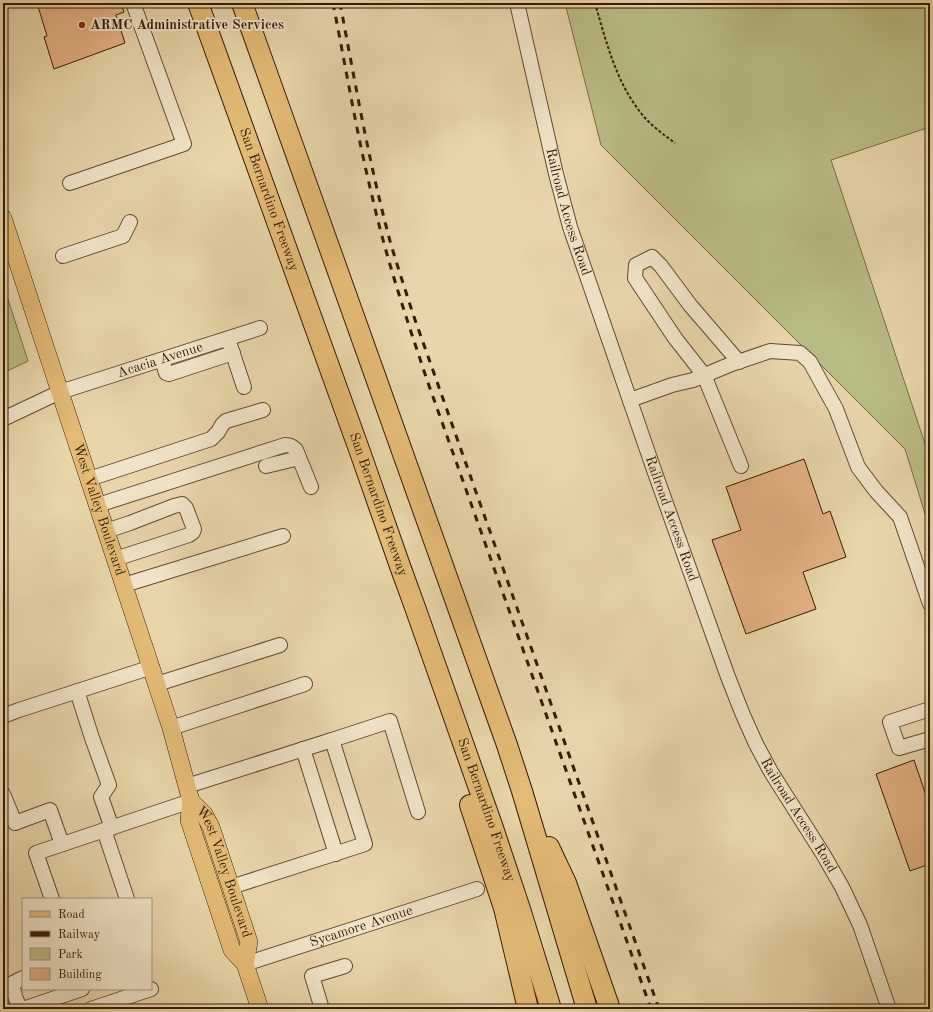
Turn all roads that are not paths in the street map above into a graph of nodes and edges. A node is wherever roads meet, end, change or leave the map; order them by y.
1 (133, 3) edge
2 (198, 3) edge
3 (242, 3) edge
4 (518, 3) edge
5 (70, 183) dead end
6 (3, 218) edge
7 (130, 222) dead end
8 (63, 256) dead end
9 (260, 328) dead end
10 (228, 339) junction
11 (233, 353) junction
12 (162, 360) junction
13 (739, 362) junction
14 (704, 375) junction
15 (244, 386) dead end
16 (60, 392) junction
17 (630, 400) junction
18 (263, 410) dead end
19 (3, 419) edge
20 (299, 458) junction
21 (266, 466) dead end
22 (741, 466) dead end
23 (89, 479) junction
24 (311, 486) dead end
25 (98, 505) junction
26 (106, 531) junction
27 (283, 536) dead end
28 (116, 559) junction
29 (124, 585) junction
30 (930, 604) edge
31 (416, 610) junction
32 (280, 645) dead end
33 (152, 666) junction
34 (157, 684) junction
35 (305, 684) dead end
36 (77, 691) junction
37 (930, 709) edge
38 (3, 716) edge
39 (171, 728) junction
40 (930, 739) edge
41 (332, 740) junction
42 (303, 749) junction
43 (522, 791) junction
44 (3, 794) edge
45 (189, 794) junction
46 (418, 812) dead end
47 (108, 829) junction
48 (62, 844) junction
49 (336, 854) junction
50 (231, 887) junction
51 (477, 889) dead end
52 (52, 898) edge
53 (127, 898) edge
54 (245, 964) junction
55 (345, 966) dead end
56 (22, 978) edge
57 (79, 990) edge
58 (148, 990) edge
59 (22, 1009) edge
60 (91, 1009) edge
61 (260, 1009) edge
62 (322, 1009) edge
63 (528, 1009) edge
64 (551, 1009) edge
65 (587, 1009) edge
66 (610, 1009) edge
67 (889, 1009) edge

1 - 5 street
2 - 31 highway, San Bernardino Freeway
3 - 43 highway
4 - 17 street, Railroad Access Road
6 - 16 main road, West Valley Boulevard
7 - 8 street
9 - 10 street, Acacia Avenue
10 - 11 street
10 - 12 street, Acacia Avenue
11 - 12 street
11 - 15 street
12 - 16 street, Acacia Avenue
13 - 14 street
13 - 14 street
13 - 30 street
14 - 17 street
14 - 22 street
16 - 19 street, Acacia Avenue
16 - 23 main road, West Valley Boulevard
17 - 67 street, Railroad Access Road
18 - 23 street
20 - 21 street
20 - 24 street
20 - 25 street
23 - 25 main road, West Valley Boulevard
25 - 26 main road, West Valley Boulevard
26 - 28 main road, West Valley Boulevard
26 - 28 street
27 - 29 street
28 - 29 main road, West Valley Boulevard
29 - 33 main road, West Valley Boulevard
31 - 63 highway
31 - 64 highway, San Bernardino Freeway
32 - 34 street
33 - 34 main road, West Valley Boulevard
33 - 36 street
34 - 39 main road, West Valley Boulevard
35 - 39 street
36 - 38 street
36 - 47 street
37 - 40 street
39 - 45 main road, West Valley Boulevard
41 - 42 street
41 - 46 street
41 - 49 street
42 - 45 street
42 - 49 street
43 - 65 highway
43 - 66 highway
44 - 48 street
45 - 47 street
45 - 50 main road, West Valley Boulevard
45 - 54 main road, West Valley Boulevard
47 - 48 street
47 - 53 street
48 - 52 street
49 - 50 street
50 - 54 main road, West Valley Boulevard
51 - 54 street, Sycamore Avenue
54 - 61 main road
55 - 62 street
56 - 59 street
57 - 59 street
58 - 60 street

